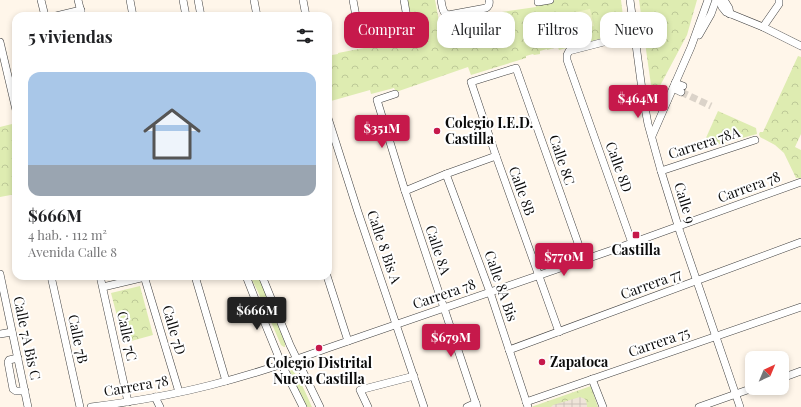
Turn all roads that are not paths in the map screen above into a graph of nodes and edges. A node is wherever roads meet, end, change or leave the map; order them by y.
1 (41, 0) edge
2 (78, 0) edge
3 (130, 0) edge
4 (183, 0) edge
5 (198, 0) edge
6 (254, 0) edge
7 (303, 0) edge
8 (353, 0) edge
9 (404, 0) edge
10 (441, 0) edge
11 (550, 0) edge
12 (630, 0) edge
13 (708, 0) edge
14 (717, 0) edge
15 (724, 0) edge
16 (779, 0) edge
17 (538, 1) edge
18 (489, 2) edge
19 (44, 12) edge
20 (81, 12) edge
21 (132, 12) edge
22 (185, 12) edge
23 (200, 12) edge
24 (256, 12) edge
25 (305, 12) edge
26 (631, 12) edge
27 (728, 13) junction
28 (711, 14) junction
29 (763, 27) junction
30 (0, 42) edge
31 (600, 43) edge
32 (801, 46) edge
33 (691, 47) junction
34 (636, 48) edge
35 (471, 82) joint
36 (674, 86) junction
37 (682, 89) tunnel mouth
38 (12, 93) edge
39 (395, 94) dead end
40 (643, 97) junction
41 (667, 101) junction
42 (332, 131) edge
43 (652, 136) junction
44 (756, 140) dead end
45 (496, 156) junction
46 (661, 171) junction
47 (446, 174) junction
48 (800, 184) edge
49 (405, 191) junction
50 (678, 227) junction
51 (801, 242) edge
52 (632, 243) junction
53 (584, 260) junction
54 (539, 276) junction
55 (0, 277) edge
56 (52, 280) edge
57 (101, 280) edge
58 (130, 280) edge
59 (146, 280) edge
60 (196, 280) edge
61 (248, 280) edge
62 (264, 280) edge
63 (328, 280) edge
64 (696, 281) junction
65 (103, 287) junction
66 (490, 292) junction
67 (801, 307) edge
68 (444, 308) junction
69 (396, 324) junction
70 (12, 332) junction
71 (559, 332) junction
72 (0, 334) edge
73 (716, 336) junction
74 (348, 341) junction
75 (509, 350) junction
76 (18, 358) junction
77 (296, 359) junction
78 (282, 365) junction
79 (801, 371) edge
80 (789, 375) edge
81 (414, 376) junction
82 (592, 379) junction
83 (226, 381) junction
84 (745, 391) edge
85 (25, 392) junction
86 (179, 392) junction
87 (736, 394) junction
88 (155, 397) junction
89 (128, 402) junction
90 (527, 404) edge
91 (477, 405) edge
92 (28, 407) edge
93 (80, 407) edge
94 (90, 407) edge
95 (160, 407) edge
96 (303, 407) edge
97 (320, 407) edge
98 (368, 407) edge
99 (424, 407) edge
100 (467, 407) edge
101 (603, 407) edge
102 (699, 407) edge
103 (740, 407) edge

1 - 19 street
2 - 20 street
3 - 21 street
4 - 22 street
5 - 23 street
6 - 24 street
7 - 25 street
8 - 9 street
10 - 18 street
11 - 17 street
12 - 26 street, Calle 9
13 - 33 street
14 - 27 street
14 - 28 street
15 - 27 street
16 - 29 street
27 - 28 street
27 - 29 street
28 - 33 street
29 - 32 street
30 - 38 street
31 - 52 street, Calle 8D
33 - 36 street
34 - 40 street, Calle 9
35 - 45 street, Calle 8B
35 - 53 street, Calle 8C
36 - 37 street
36 - 41 street
39 - 49 street, Calle 8A
40 - 41 street
40 - 43 street, Calle 9
41 - 43 street
42 - 69 street, Calle 8 Bis A
43 - 46 street, Calle 9
44 - 46 street, Carrera 78A
45 - 47 street
45 - 54 street, Calle 8B
46 - 50 street, Calle 9
47 - 49 street
47 - 66 street, Calle 8A Bis
48 - 50 street, Carrera 78
49 - 68 street, Calle 8A
50 - 52 street, Carrera 78
50 - 64 street, Calle 9
51 - 64 street, Carrera 77
52 - 53 street, Carrera 78
53 - 54 street, Carrera 78
54 - 66 street, Carrera 78
54 - 71 street, Calle 8B
55 - 70 street, Calle 7A Bis C
56 - 93 street, Calle 7B
57 - 65 street, Calle 7C
58 - 65 street
59 - 86 street, Calle 7D
60 - 83 street
61 - 78 street
62 - 77 street
63 - 74 street
64 - 71 street, Carrera 77
64 - 73 street, Calle 9
65 - 89 street, Calle 7C
66 - 68 street, Carrera 78
66 - 75 street, Calle 8A Bis
67 - 73 street, Carrera 75
68 - 69 street, Carrera 78
68 - 91 street, Calle 8A
69 - 74 street, Carrera 78
69 - 81 street, Calle 8 Bis A
70 - 72 street
70 - 76 street, Calle 7A Bis C
71 - 75 street, Carrera 77
73 - 82 street, Carrera 75
73 - 87 street, Calle 9
74 - 77 street, Carrera 78
75 - 90 street, Calle 8A Bis
76 - 85 street, Calle 7A Bis C
76 - 85 street
77 - 78 street, Carrera 78
77 - 97 street
78 - 83 street, Carrera 78
78 - 96 street
79 - 80 street
81 - 98 street
81 - 99 street, Calle 8 Bis A
82 - 90 street, Carrera 75
82 - 101 street
83 - 86 street, Carrera 78
84 - 87 street
85 - 92 street, Calle 7A Bis C
86 - 88 street, Carrera 78
87 - 102 street
87 - 103 street, Calle 9
88 - 89 street, Carrera 78
88 - 95 street
89 - 94 street, Carrera 78
91 - 100 street

